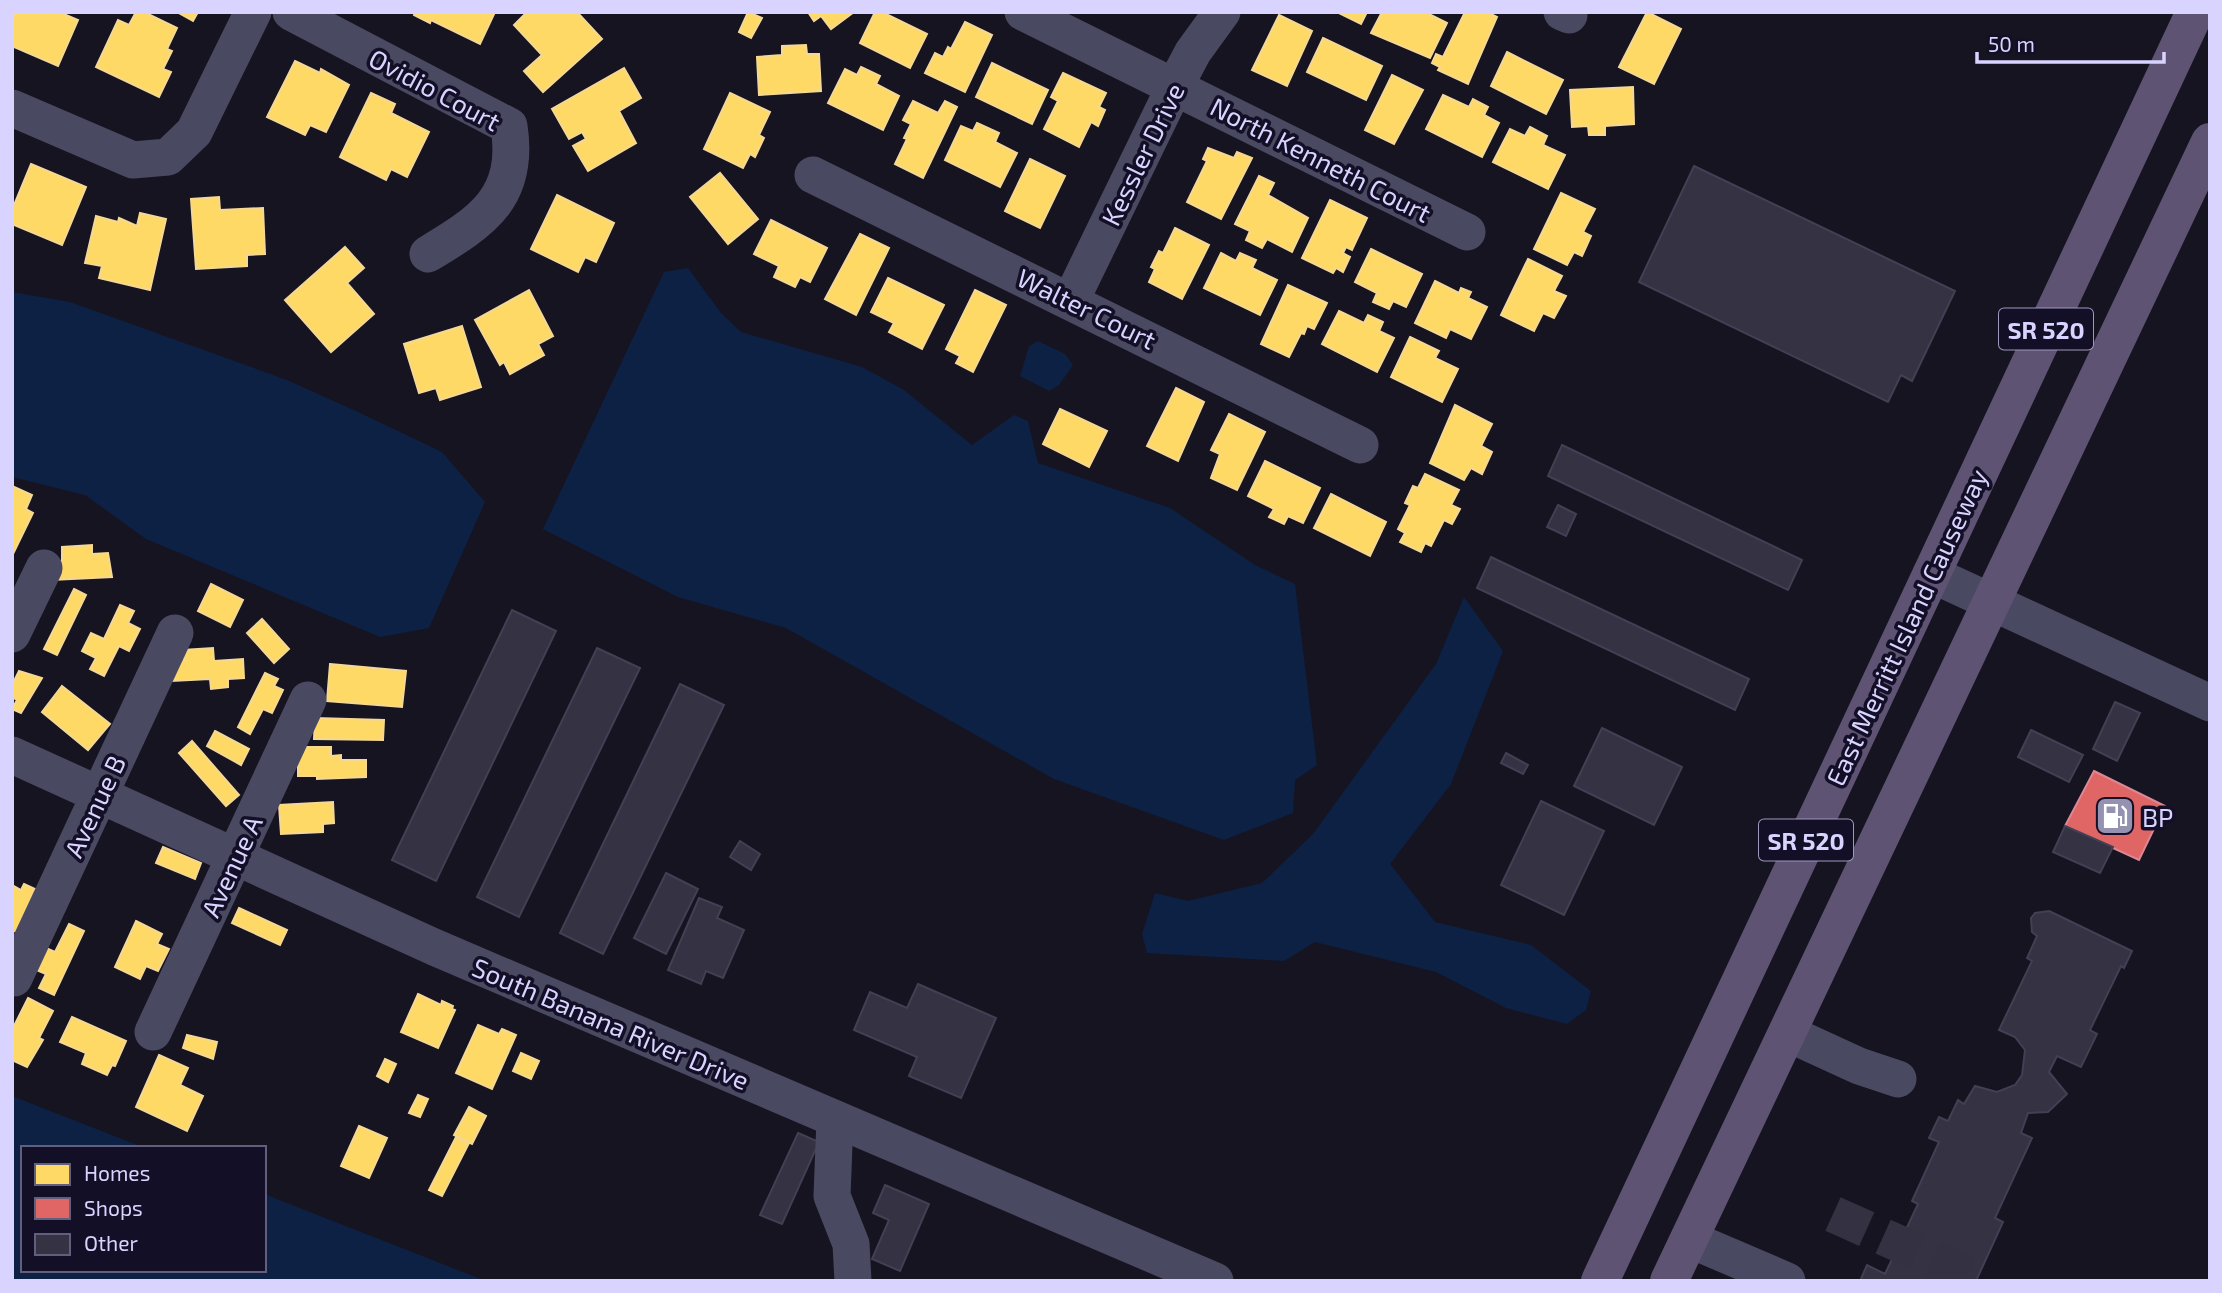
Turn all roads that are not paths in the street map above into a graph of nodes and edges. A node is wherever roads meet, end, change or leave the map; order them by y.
1 (253, 12) edge
2 (291, 12) edge
3 (1023, 12) edge
4 (1222, 12) edge
5 (2196, 12) edge
6 (1175, 86) junction
7 (12, 108) edge
8 (2210, 142) edge
9 (813, 175) dead end
10 (1467, 232) dead end
11 (428, 254) dead end
12 (1070, 300) junction
13 (1360, 445) dead end
14 (44, 568) dead end
15 (1931, 574) junction
16 (1993, 603) junction
17 (175, 633) dead end
18 (12, 634) edge
19 (308, 700) dead end
20 (2210, 703) edge
21 (12, 755) edge
22 (100, 794) junction
23 (234, 859) junction
24 (14, 978) edge
25 (153, 1032) dead end
26 (1787, 1034) junction
27 (1898, 1079) dead end
28 (835, 1119) junction
29 (1689, 1239) junction
30 (853, 1281) edge
31 (1215, 1281) edge
32 (1600, 1281) edge
33 (1669, 1281) edge
34 (1787, 1281) edge

1 - 7 street
2 - 11 street, Ovidio Court
3 - 6 street, North Kenneth Court
4 - 6 street, Kessler Drive
5 - 15 main road, East Merritt Island Causeway / SR 520
6 - 10 street, North Kenneth Court
6 - 12 street, Kessler Drive
8 - 16 main road, SR 520
9 - 12 street, Walter Court
12 - 13 street, Walter Court
14 - 18 street
15 - 16 street
15 - 32 main road, East Merritt Island Causeway / SR 520
16 - 20 street
16 - 26 main road, SR 520
17 - 22 street, Avenue B
19 - 23 street, Avenue A
21 - 22 street, South Banana River Drive
22 - 23 street, South Banana River Drive
22 - 24 street, Avenue B
23 - 25 street, Avenue A
23 - 28 street, South Banana River Drive
26 - 27 street
26 - 29 main road, SR 520
28 - 30 street
28 - 31 street, South Banana River Drive
29 - 33 main road, SR 520
29 - 34 street

